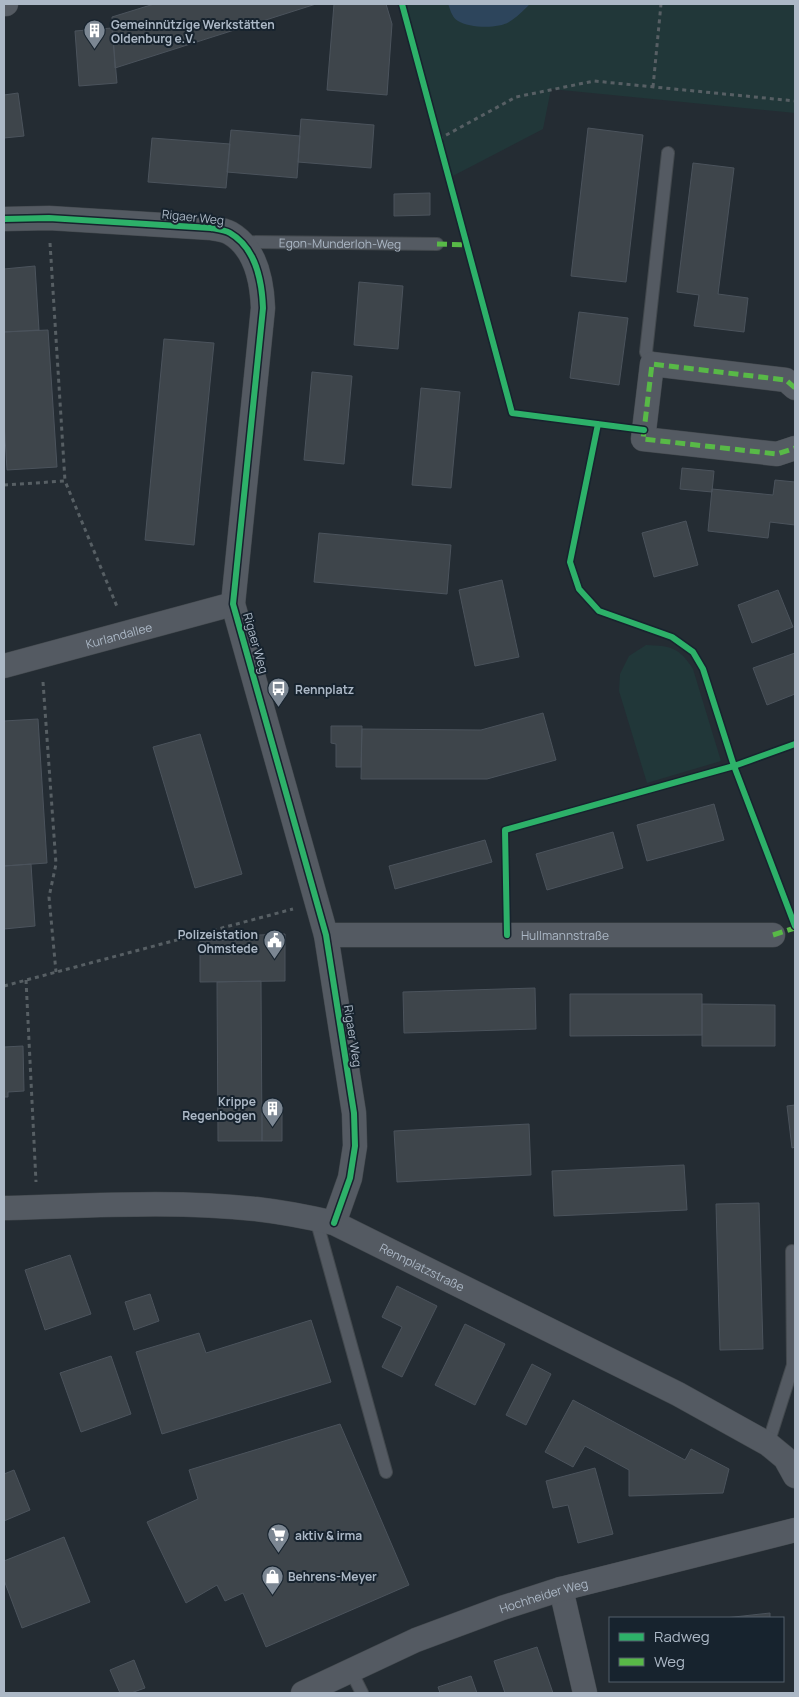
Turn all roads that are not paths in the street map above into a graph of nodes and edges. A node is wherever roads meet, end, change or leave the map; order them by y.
1 (668, 153) dead end
2 (4, 219) edge
3 (242, 242) junction
4 (437, 244) dead end
5 (652, 364) junction
6 (795, 388) edge
7 (795, 448) edge
8 (233, 604) junction
9 (4, 666) edge
10 (326, 935) junction
11 (773, 935) dead end
12 (4, 1208) edge
13 (325, 1221) junction
14 (792, 1251) dead end
15 (768, 1444) junction
16 (386, 1472) dead end
17 (795, 1476) edge
18 (795, 1530) edge
19 (560, 1589) junction
20 (351, 1671) junction
21 (303, 1693) edge
22 (362, 1693) edge
23 (585, 1693) edge

1 - 5 lane
2 - 3 street, Rigaer Weg
3 - 4 lane, Egon-Munderloh-Weg
3 - 8 street, Rigaer Weg
5 - 6 street
5 - 7 street
8 - 9 street, Kurlandallee
8 - 10 street, Rigaer Weg
10 - 11 street, Hullmannstraße
10 - 13 street, Rigaer Weg
12 - 13 street, Rennplatzstraße
13 - 15 street, Rennplatzstraße
13 - 16 lane
14 - 15 lane
15 - 17 street, Rennplatzstraße
18 - 19 street, Hochheider Weg
19 - 20 street, Hochheider Weg
19 - 23 street
20 - 21 street, Hochheider Weg
20 - 22 lane

